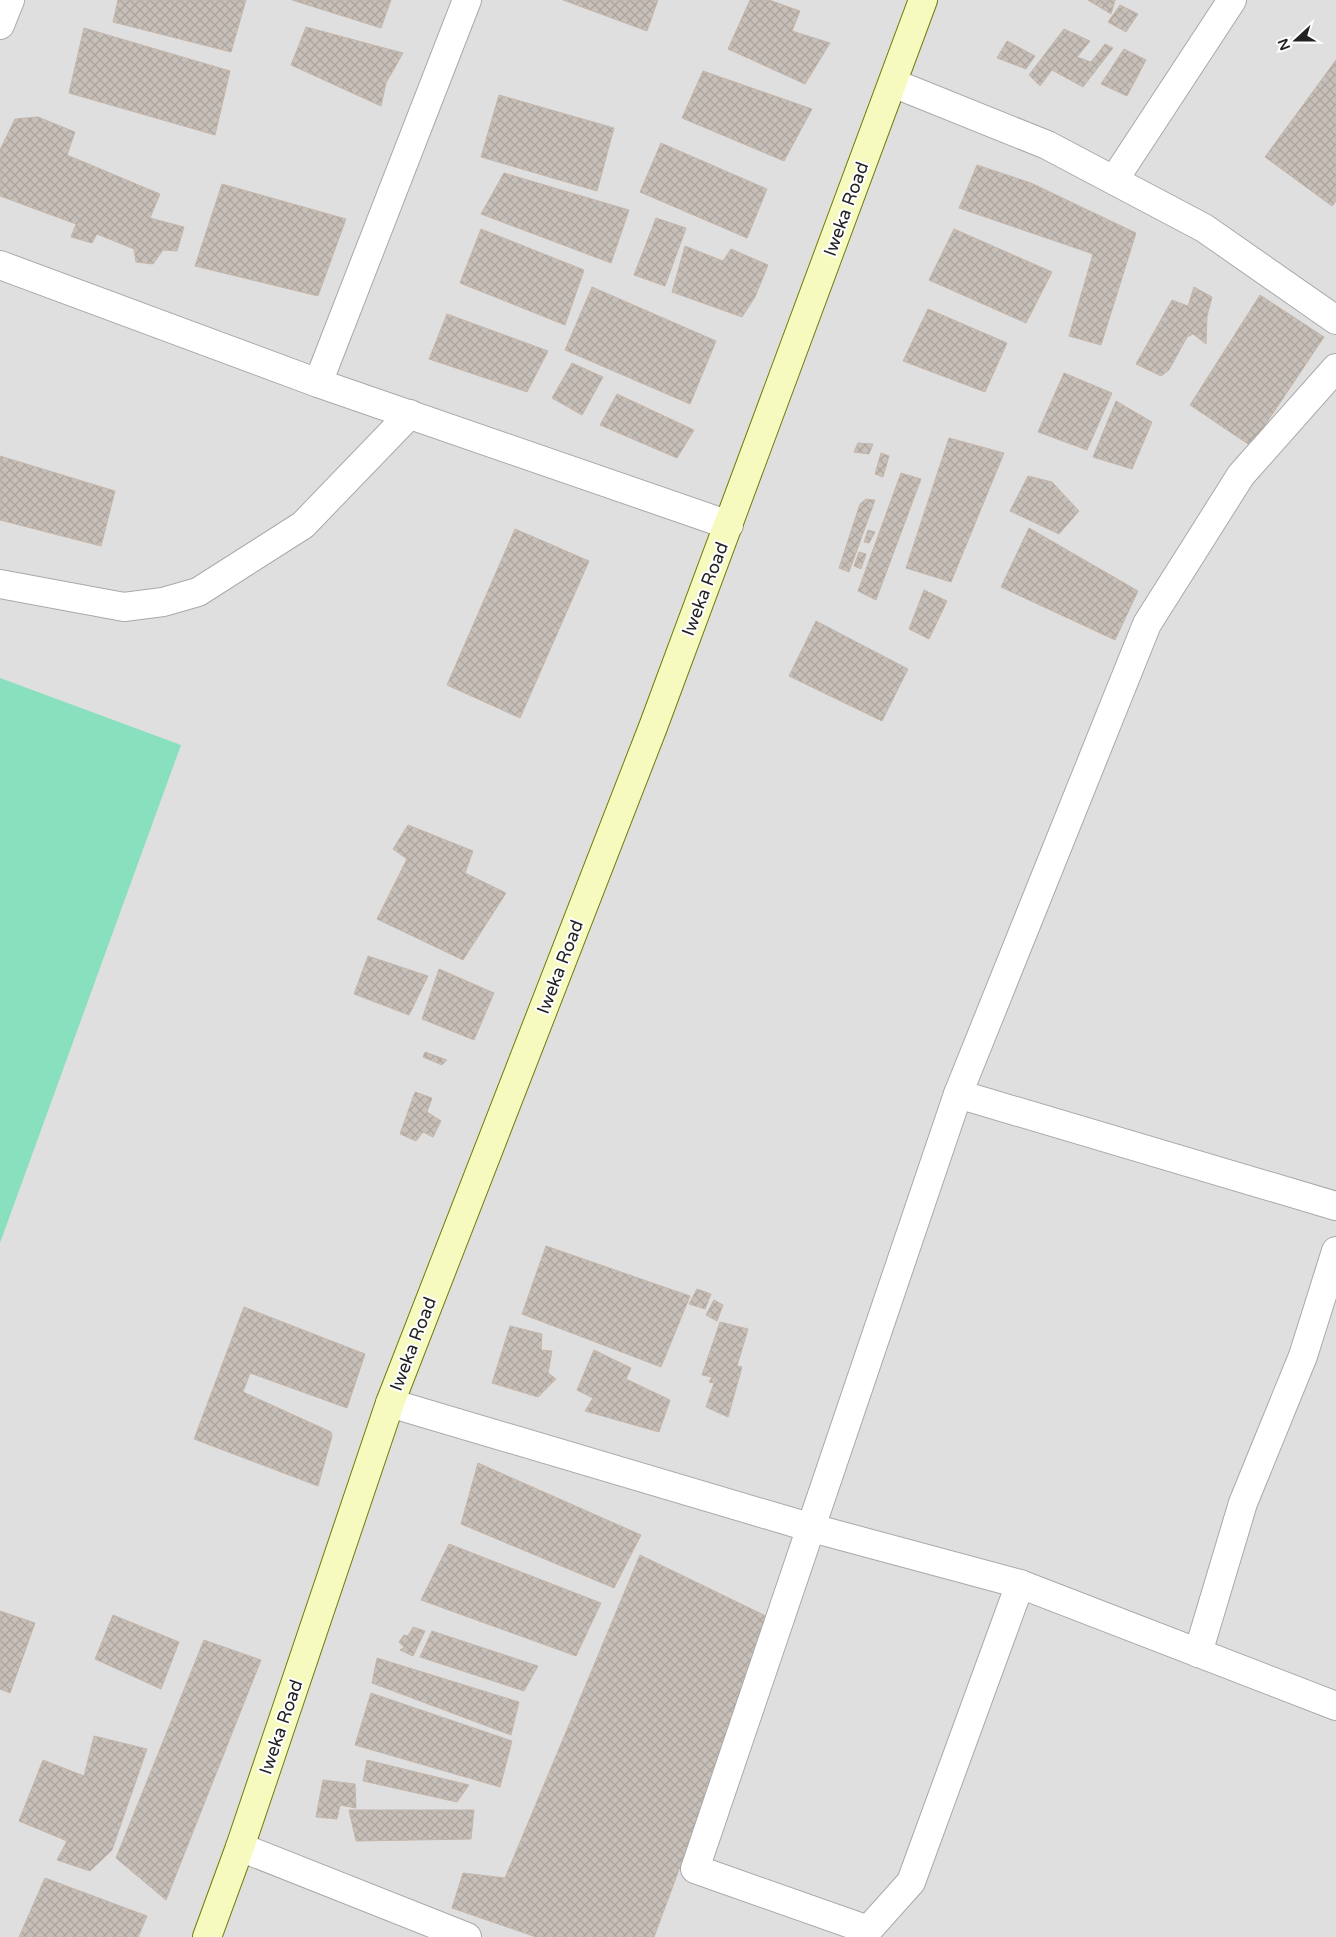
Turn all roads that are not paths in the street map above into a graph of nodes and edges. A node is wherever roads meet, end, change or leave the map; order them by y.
1 (10, 0) edge
2 (467, 0) edge
3 (923, 0) edge
4 (1232, 0) edge
5 (0, 25) edge
6 (893, 83) junction
7 (1114, 180) junction
8 (0, 265) edge
9 (1336, 320) edge
10 (1336, 368) edge
11 (318, 383) junction
12 (410, 414) junction
13 (729, 525) junction
14 (0, 584) edge
15 (958, 1094) junction
16 (1336, 1206) edge
17 (1336, 1251) edge
18 (390, 1403) junction
19 (812, 1528) junction
20 (1020, 1584) junction
21 (1198, 1653) junction
22 (1336, 1706) edge
23 (240, 1847) junction
24 (207, 1937) edge
25 (467, 1937) edge

1 - 5 street
2 - 11 street
3 - 6 main road, Iweka Road
4 - 7 street
6 - 7 street
6 - 13 main road, Iweka Road
7 - 9 street
8 - 11 street
10 - 15 street
11 - 12 street
12 - 13 street
12 - 14 street
13 - 18 main road, Iweka Road
15 - 16 street
15 - 19 street
17 - 21 street
18 - 19 street
18 - 23 main road, Iweka Road
19 - 20 street
19 - 20 street
20 - 21 street
21 - 22 street
23 - 24 main road, Iweka Road
23 - 25 street

